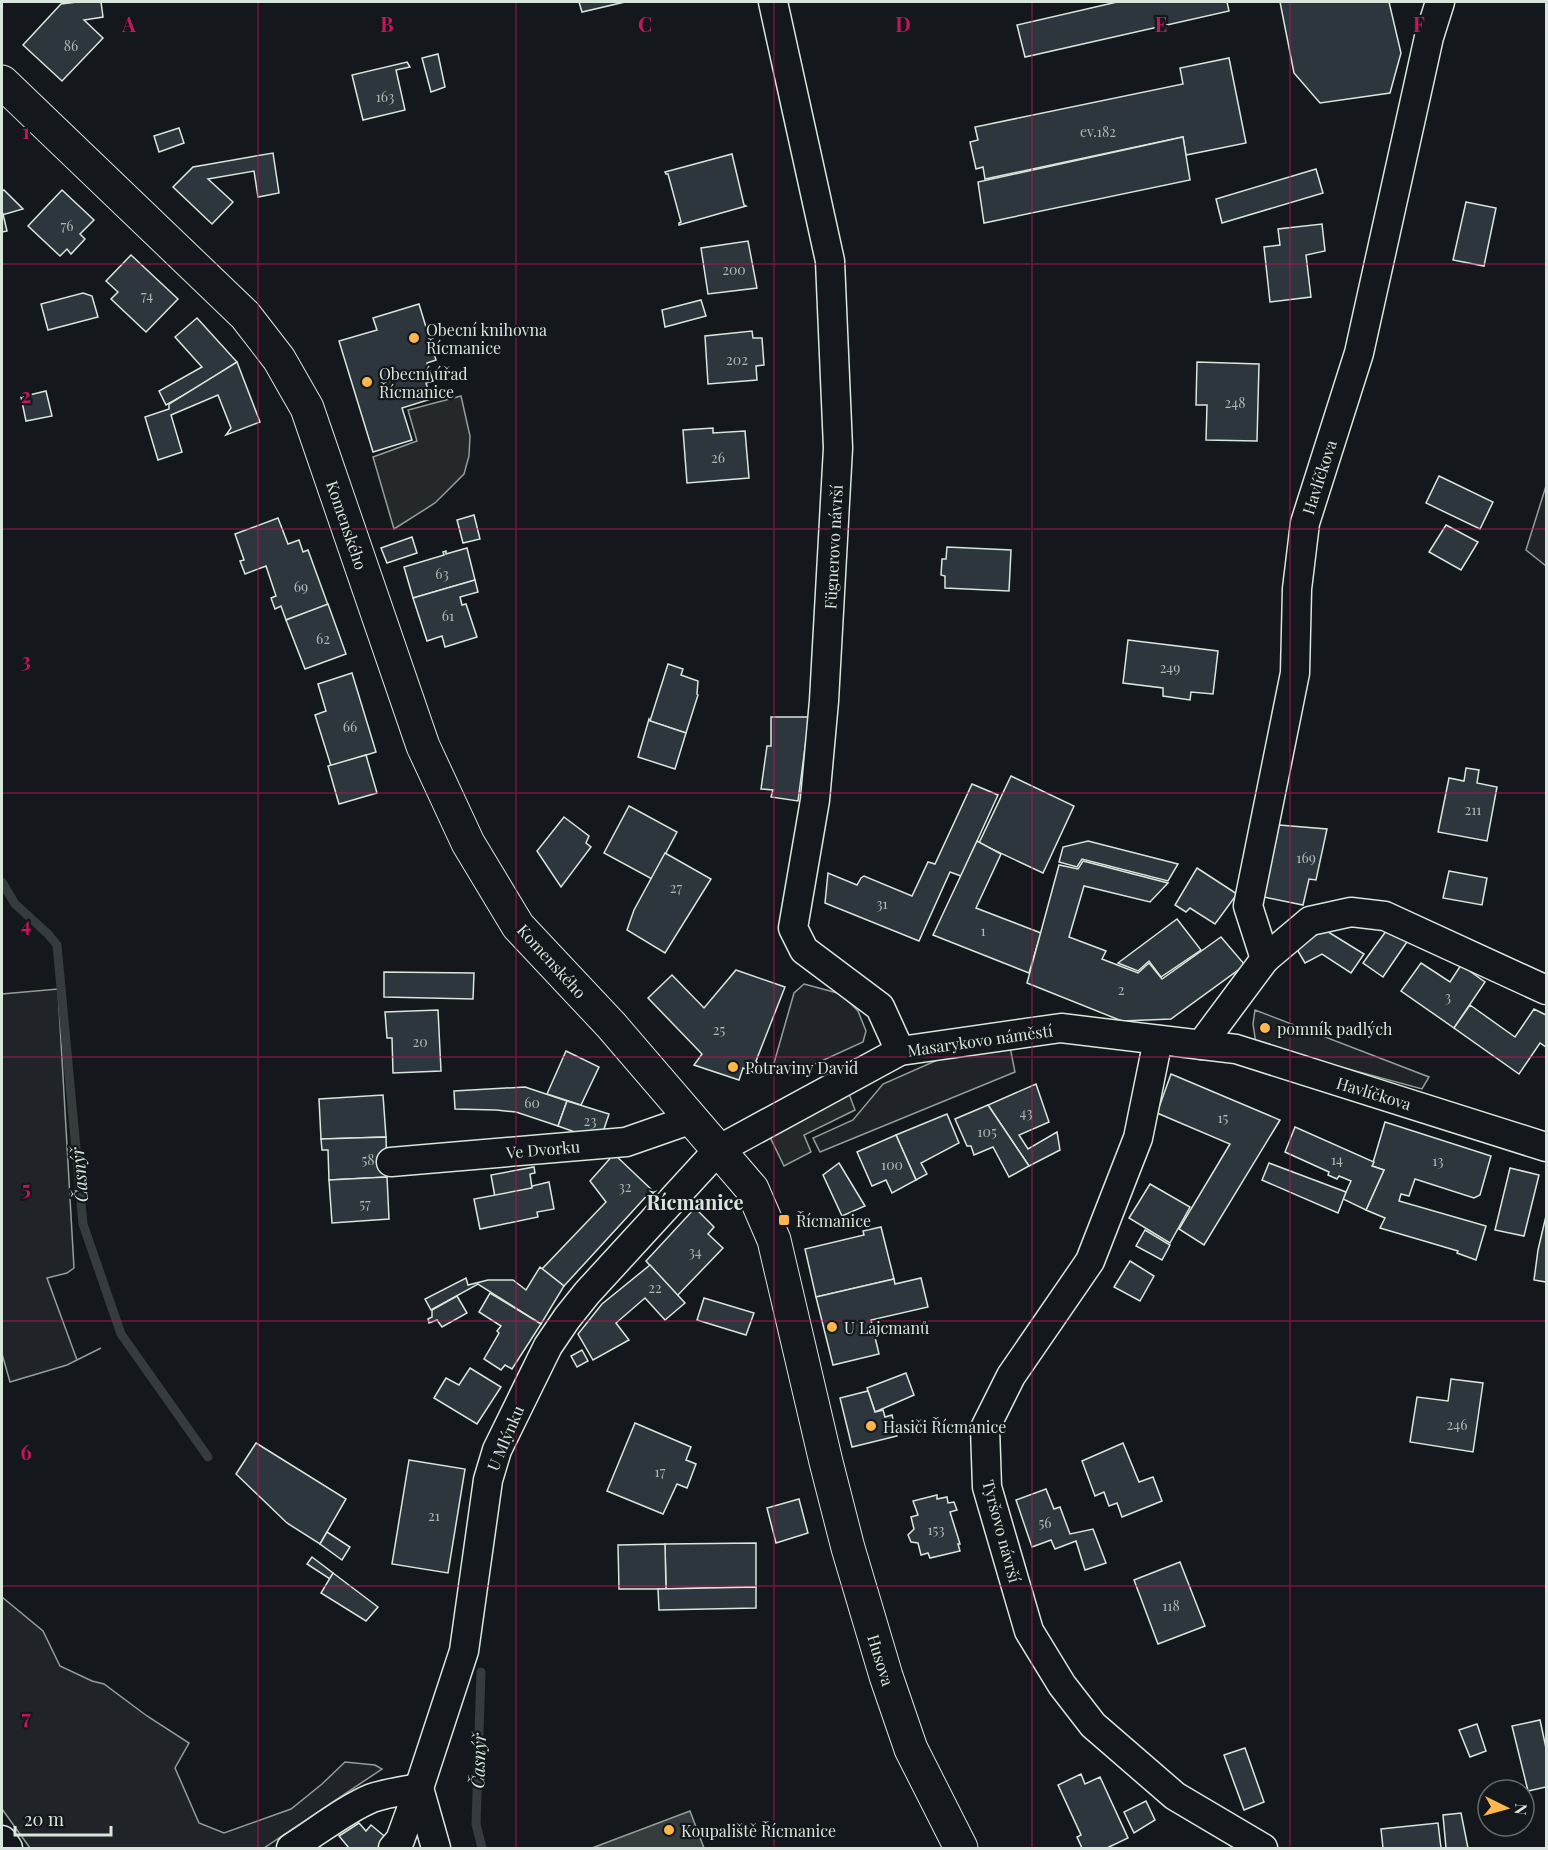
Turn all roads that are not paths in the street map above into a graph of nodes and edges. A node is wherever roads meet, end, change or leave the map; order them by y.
1 (773, 2) edge
2 (1440, 2) edge
3 (2, 82) edge
4 (1265, 959) junction
5 (1546, 990) edge
6 (1158, 1040) junction
7 (1201, 1045) junction
8 (900, 1051) junction
9 (692, 1119) junction
10 (1546, 1147) edge
11 (718, 1150) junction
12 (391, 1162) dead end
13 (419, 1788) junction
14 (2, 1840) edge
15 (8, 1848) edge
16 (291, 1848) edge
17 (393, 1848) edge
18 (436, 1848) edge
19 (961, 1848) edge
20 (1263, 1848) edge

1 - 8 street, Fügnerovo návrší
2 - 4 street, Havlíčkova
3 - 9 main road, Komenského
4 - 5 street
4 - 7 street
6 - 7 street, Havlíčkova
6 - 8 street, Masarykovo náměstí
6 - 20 street, Tyršovo návrší
7 - 10 street, Havlíčkova
8 - 11 street, Masarykovo náměstí
9 - 11 main road
9 - 12 street, Ve Dvorku
11 - 13 street, U Mlýnku
11 - 19 main road, Husova
13 - 16 street
13 - 17 street, U Mlýnku
13 - 18 street
14 - 15 street

